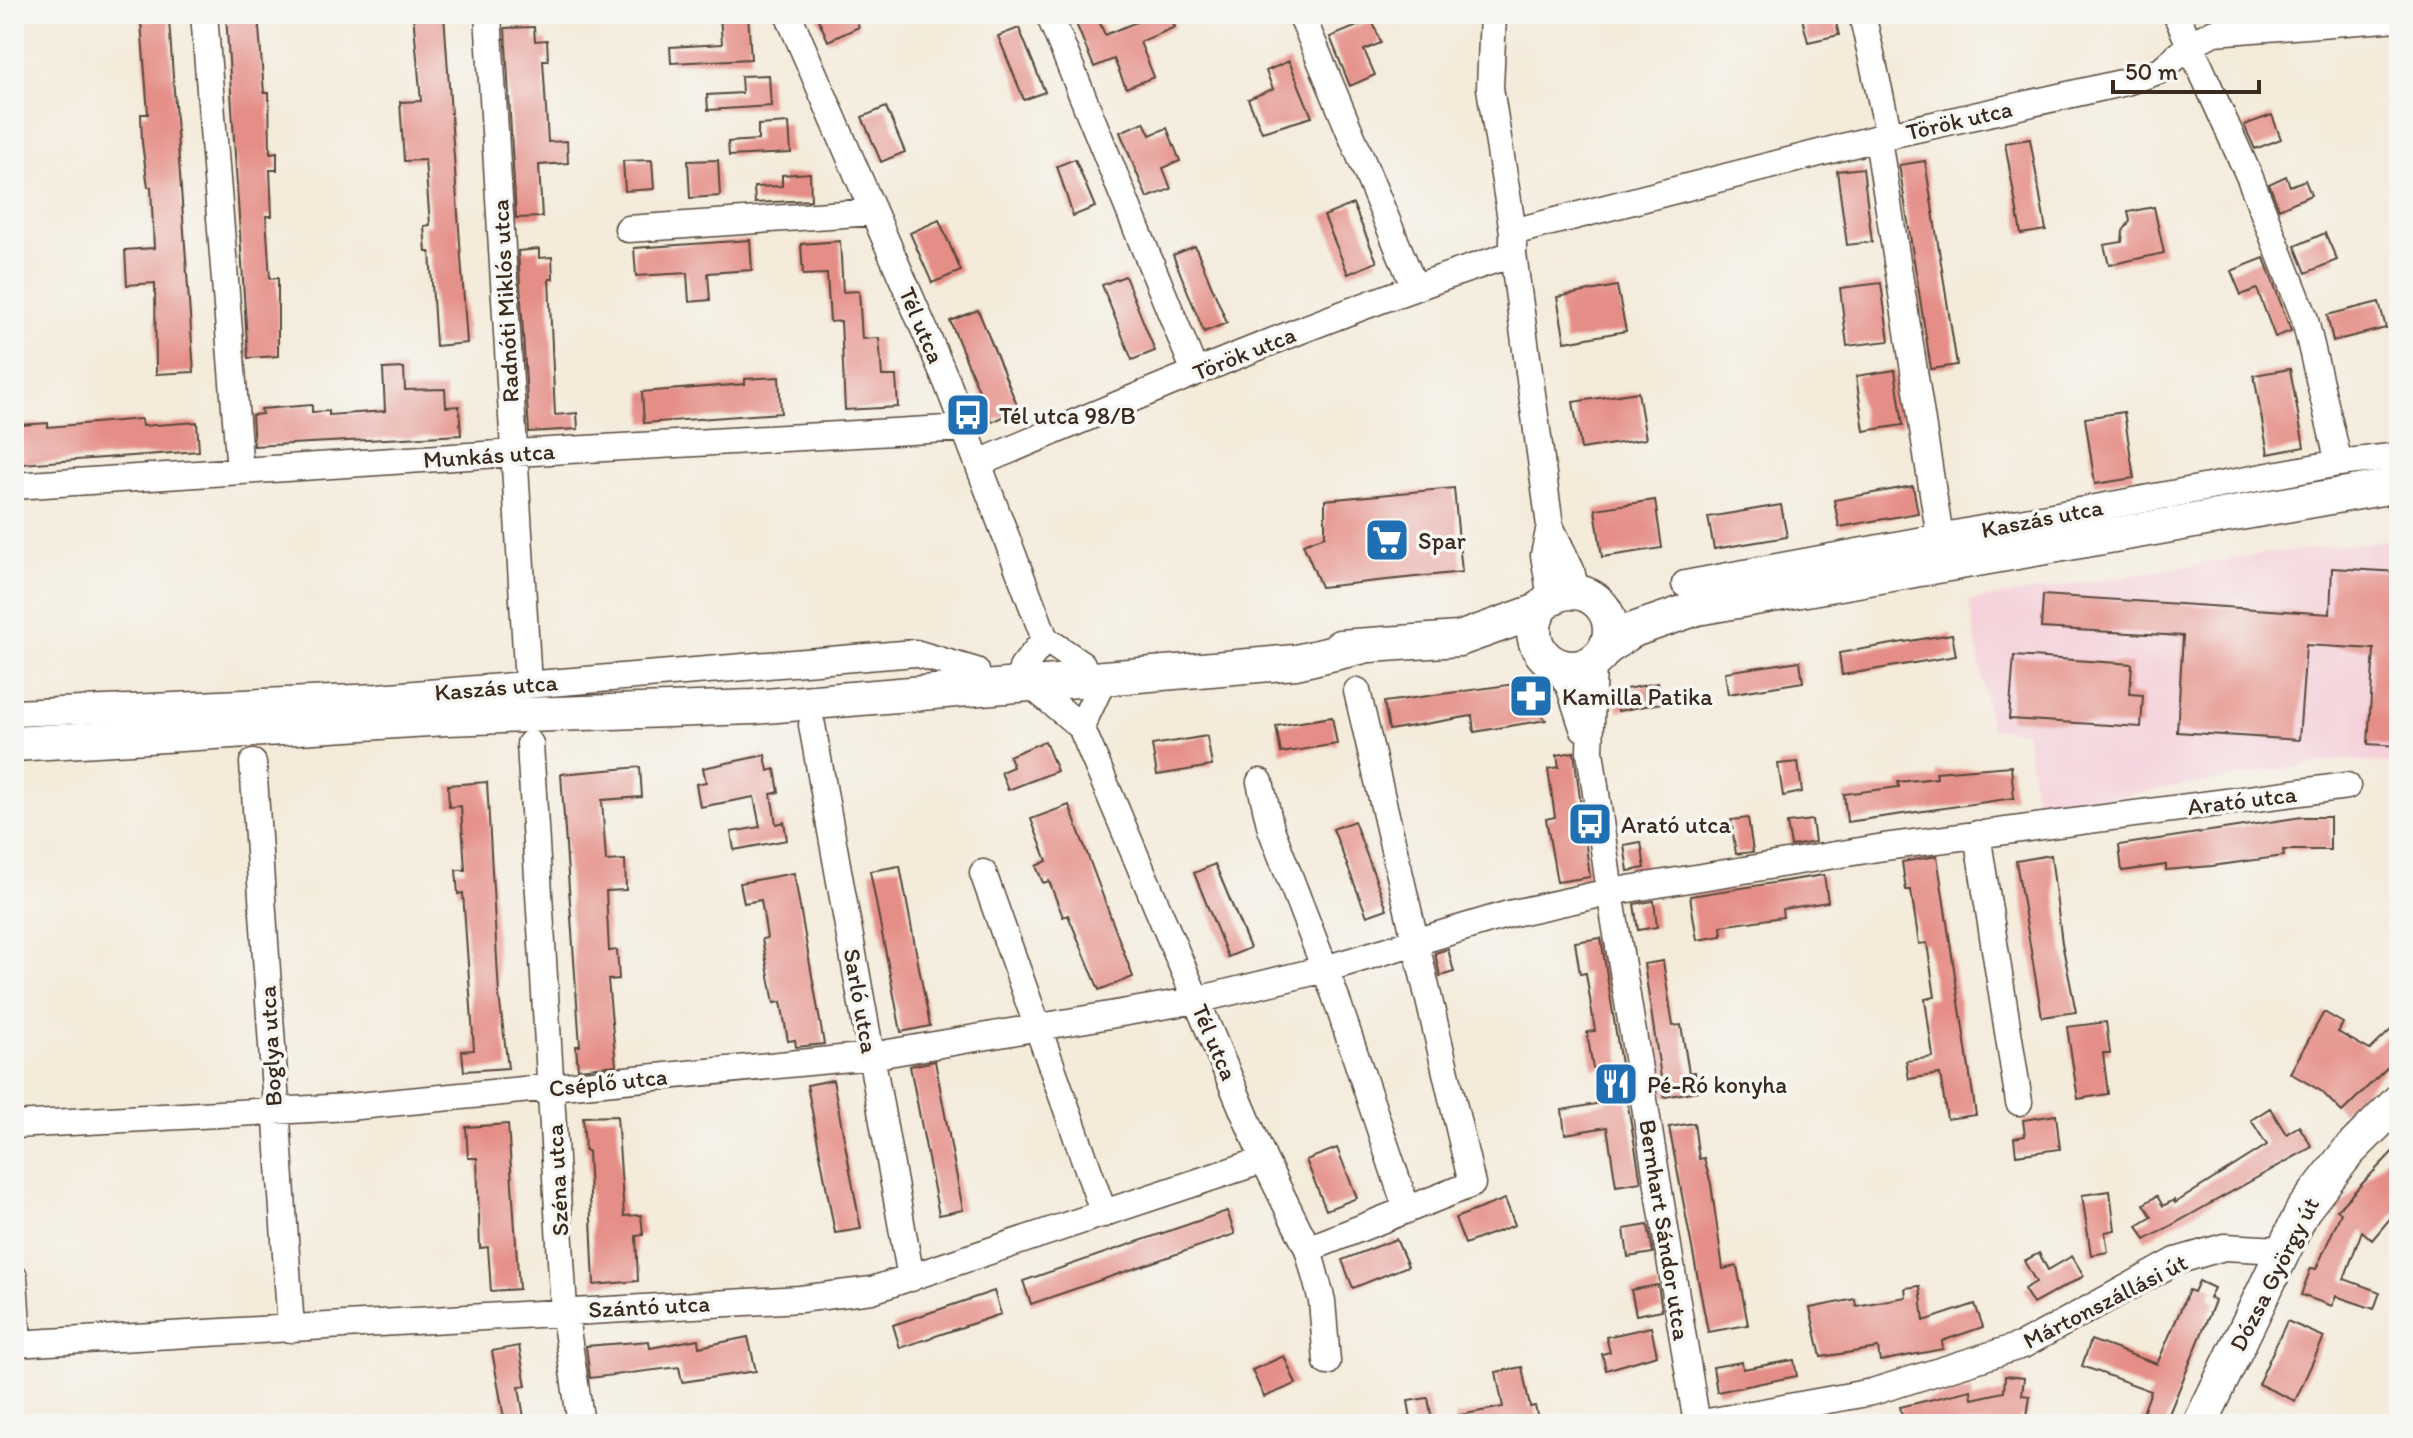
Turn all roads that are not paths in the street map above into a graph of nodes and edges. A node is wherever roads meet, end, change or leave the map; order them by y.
1 (204, 14) edge
2 (488, 14) edge
3 (788, 14) edge
4 (1049, 14) edge
5 (1301, 14) edge
6 (1493, 14) edge
7 (1862, 14) edge
8 (2176, 14) edge
9 (2399, 18) edge
10 (2191, 44) junction
11 (1884, 137) junction
12 (873, 212) junction
13 (628, 229) dead end
14 (1513, 243) junction
15 (1414, 286) junction
16 (1195, 372) junction
17 (965, 428) junction
18 (514, 453) junction
19 (2399, 456) edge
20 (979, 463) junction
21 (2339, 463) junction
22 (240, 471) junction
23 (2399, 485) edge
24 (14, 486) edge
25 (1940, 538) junction
26 (1691, 596) junction
27 (1567, 602) junction
28 (1045, 639) junction
29 (1459, 639) junction
30 (1599, 656) junction
31 (1550, 660) junction
32 (976, 671) junction
33 (1092, 672) junction
34 (1027, 677) junction
35 (528, 684) junction
36 (1357, 691) dead end
37 (14, 713) edge
38 (446, 718) junction
39 (812, 725) dead end
40 (1081, 727) junction
41 (14, 744) edge
42 (530, 744) dead end
43 (1590, 751) junction
44 (253, 763) dead end
45 (1260, 782) dead end
46 (2347, 786) dead end
47 (1977, 834) junction
48 (983, 873) dead end
49 (1610, 892) junction
50 (1415, 940) junction
51 (1325, 969) junction
52 (1197, 1000) junction
53 (1037, 1027) junction
54 (871, 1056) junction
55 (552, 1087) junction
56 (2399, 1101) edge
57 (2019, 1102) dead end
58 (274, 1111) junction
59 (14, 1125) edge
60 (1264, 1160) junction
61 (1407, 1210) junction
62 (1104, 1214) junction
63 (1308, 1249) junction
64 (2281, 1250) junction
65 (14, 1277) edge
66 (911, 1278) junction
67 (564, 1310) junction
68 (291, 1329) junction
69 (16, 1344) edge
70 (1327, 1362) dead end
71 (581, 1424) edge
72 (1697, 1424) edge
73 (2200, 1424) edge

1 - 22 street
2 - 18 street, Radnóti Miklós utca
3 - 12 street, Tél utca
4 - 16 street
5 - 15 street
6 - 14 street
7 - 11 street
8 - 10 street
9 - 10 street, Török utca
10 - 11 street, Török utca
10 - 21 street
11 - 14 street, Török utca
11 - 25 street
12 - 13 street
12 - 17 street, Tél utca
14 - 15 street, Török utca
14 - 27 street
15 - 16 street, Török utca
16 - 20 street, Török utca
17 - 18 street, Munkás utca
17 - 20 street, Tél utca
18 - 22 street, Munkás utca
18 - 35 street, Radnóti Miklós utca
19 - 21 street, Kaszás utca
20 - 28 street, Tél utca
21 - 25 street, Kaszás utca
22 - 24 street, Munkás utca
23 - 26 main road
25 - 26 street, Kaszás utca
26 - 27 main road
26 - 30 main road
27 - 29 main road
27 - 30 main road
27 - 31 main road
28 - 33 street
28 - 34 street
29 - 31 main road
29 - 33 main road
30 - 31 main road
30 - 43 street, Bernhart Sándor utca
31 - 43 street, Bernhart Sándor utca
32 - 34 main road
32 - 35 street, Kaszás utca
32 - 38 main road
33 - 34 main road
33 - 40 street
34 - 38 main road
34 - 40 street, Tél utca
35 - 37 street, Kaszás utca
36 - 50 street
38 - 41 main road
39 - 54 street, Sarló utca
40 - 52 street, Tél utca
42 - 55 street, Széna utca
43 - 49 street, Bernhart Sándor utca
44 - 58 street, Boglya utca
45 - 51 street
46 - 47 street, Arató utca
47 - 49 street, Arató utca
47 - 57 street
48 - 53 street
49 - 50 street, Arató utca
49 - 72 street, Bernhart Sándor utca
50 - 51 street, Arató utca
50 - 61 street
51 - 52 street, Arató utca
51 - 61 street
52 - 53 street, Cséplő utca
52 - 60 street, Tél utca
53 - 54 street, Cséplő utca
53 - 62 street
54 - 55 street, Cséplő utca
54 - 66 street, Sarló utca
55 - 58 street, Cséplő utca
55 - 67 street, Széna utca
56 - 64 main road, Dózsa György út
58 - 59 street, Cséplő utca
58 - 68 street, Boglya utca
60 - 62 street, Szántó utca
60 - 63 street, Tél utca
61 - 63 street
62 - 66 street, Szántó utca
63 - 70 street, Tél utca
64 - 72 street, Mártonszállási út
64 - 73 main road, Dózsa György út
65 - 69 street
66 - 67 street, Szántó utca
67 - 68 street, Szántó utca
67 - 71 street, Széna utca
68 - 69 street, Szántó utca

